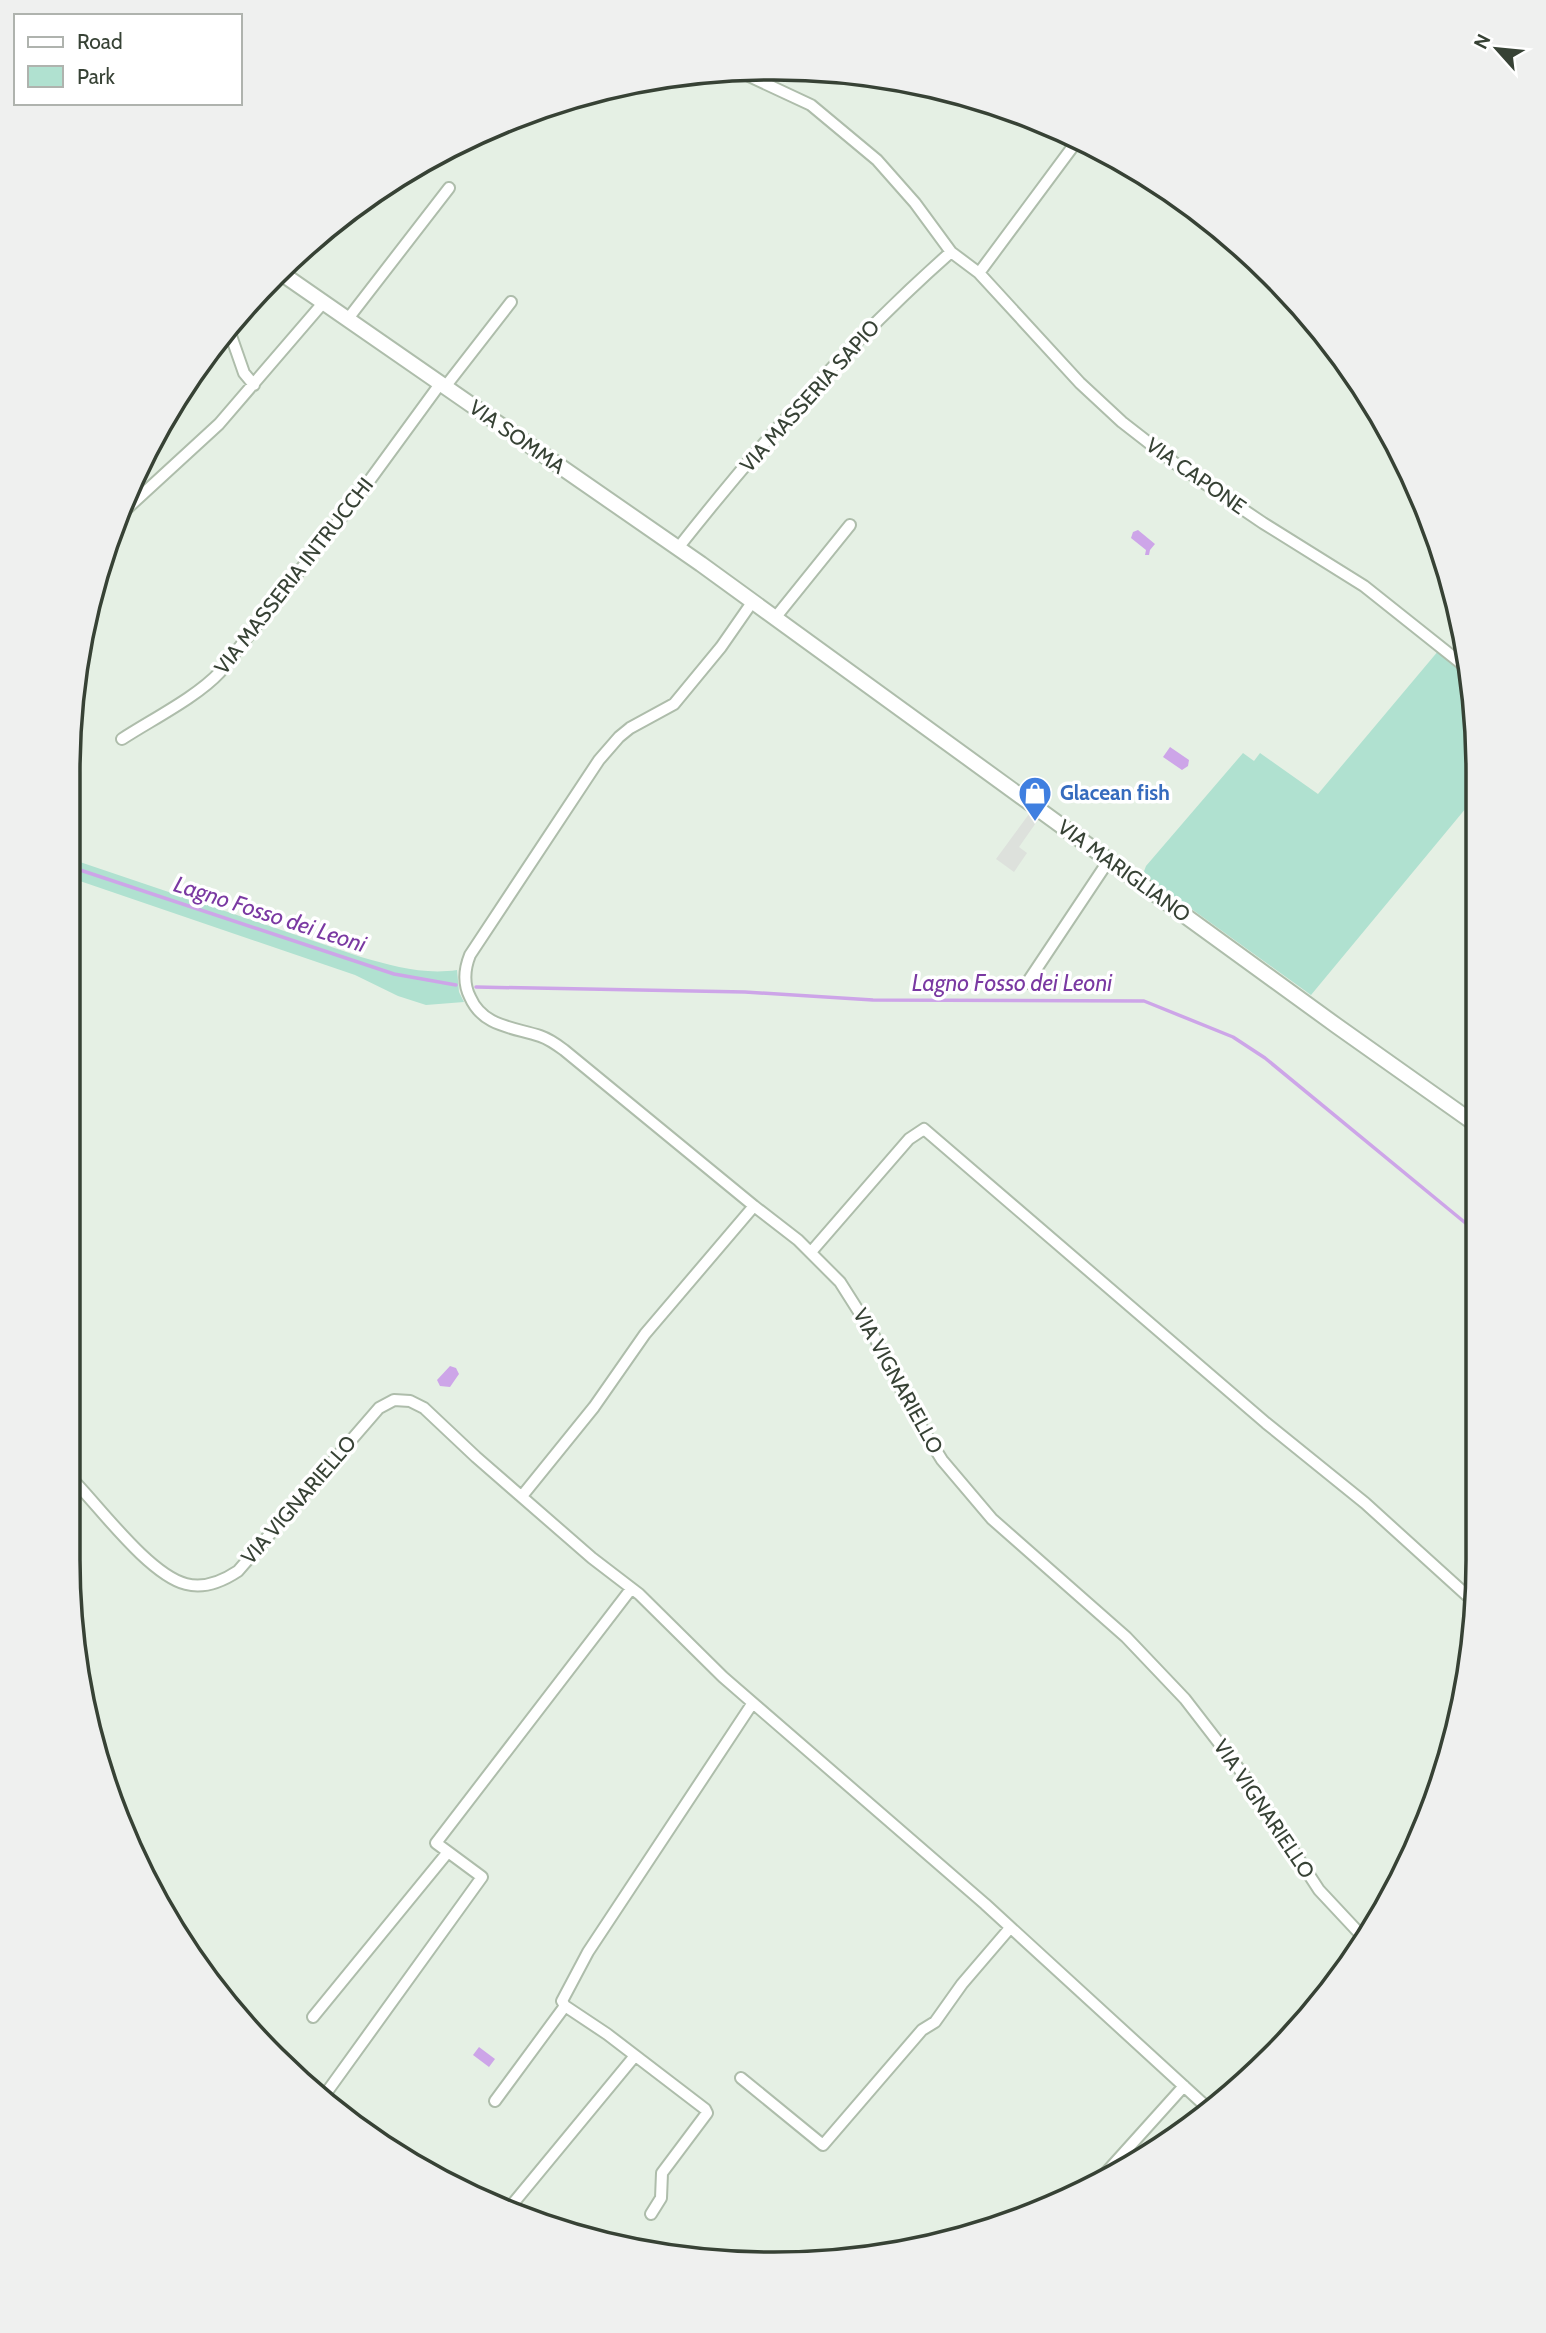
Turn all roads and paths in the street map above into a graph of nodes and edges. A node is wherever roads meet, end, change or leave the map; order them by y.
1 (761, 81) edge
2 (1071, 148) edge
3 (449, 188) dead end
4 (951, 252) junction
5 (979, 273) junction
6 (288, 278) edge
7 (511, 302) dead end
8 (323, 303) junction
9 (347, 320) junction
10 (233, 340) edge
11 (254, 385) junction
12 (442, 386) junction
13 (137, 499) edge
14 (850, 525) dead end
15 (678, 548) junction
16 (753, 601) junction
17 (775, 618) junction
18 (1456, 660) edge
19 (122, 739) dead end
20 (1109, 860) junction
21 (1027, 983) dead end
22 (1466, 1117) edge
23 (754, 1206) junction
24 (811, 1252) junction
25 (80, 1487) edge
26 (522, 1496) junction
27 (631, 1589) junction
28 (1465, 1593) edge
29 (752, 1704) junction
30 (448, 1852) junction
31 (1010, 1928) junction
32 (1358, 1931) edge
33 (565, 2006) junction
34 (313, 2017) dead end
35 (635, 2057) junction
36 (741, 2078) dead end
37 (1184, 2087) junction
38 (328, 2091) edge
39 (495, 2101) dead end
40 (1202, 2103) edge
41 (1116, 2161) edge
42 (514, 2202) edge
43 (651, 2214) dead end

1 - 4 street, VIA CAPONE
2 - 5 street
3 - 9 street
4 - 5 street, VIA CAPONE
4 - 15 street, VIA MASSERIA SAPIO
5 - 18 street, VIA CAPONE
6 - 8 street, VIA SOMMA
7 - 12 street, VIA MASSERIA INTRUCCHI
8 - 9 street, VIA SOMMA
8 - 11 street
9 - 12 street, VIA SOMMA
10 - 11 street
11 - 13 street
12 - 15 street, VIA SOMMA
12 - 19 street, VIA MASSERIA INTRUCCHI
14 - 17 street
15 - 16 street, VIA SOMMA
16 - 17 street, VIA MARIGLIANO
16 - 23 street, VIA VIGNARIELLO
17 - 20 street, VIA MARIGLIANO
20 - 21 street
20 - 22 street, VIA MARIGLIANO
23 - 24 street, VIA VIGNARIELLO
23 - 26 street
24 - 28 street
24 - 32 street, VIA VIGNARIELLO
25 - 26 street, VIA VIGNARIELLO
26 - 27 street, VIA VIGNARIELLO
27 - 29 street, VIA VIGNARIELLO
27 - 30 street
29 - 31 street, VIA VIGNARIELLO
29 - 33 street
30 - 34 street
30 - 38 street
31 - 36 street
31 - 37 street, VIA VIGNARIELLO
33 - 35 street
33 - 39 street
35 - 42 street
35 - 43 street
37 - 40 street, VIA VIGNARIELLO
37 - 41 street

